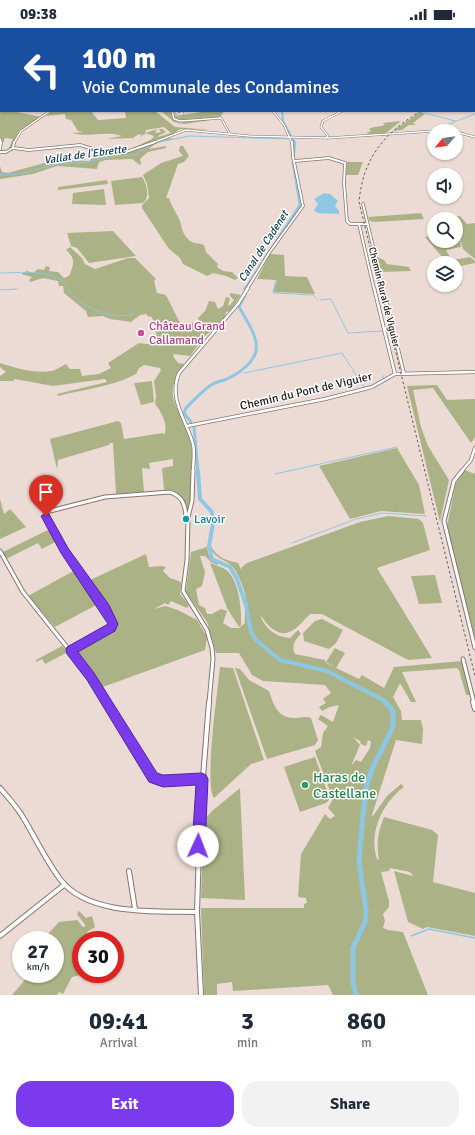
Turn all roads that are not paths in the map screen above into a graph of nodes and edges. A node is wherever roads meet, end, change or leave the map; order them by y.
1 (49, 112) edge
2 (174, 112) edge
3 (175, 112) edge
4 (181, 112) edge
5 (275, 112) edge
6 (340, 112) edge
7 (427, 131) edge
8 (230, 134) junction
9 (463, 134) edge
10 (475, 137) edge
11 (293, 138) junction
12 (314, 138) junction
13 (0, 139) edge
14 (13, 148) junction
15 (0, 151) edge
16 (294, 160) junction
17 (363, 204) dead end
18 (359, 224) junction
19 (367, 224) junction
20 (475, 372) edge
21 (395, 374) junction
22 (404, 374) junction
23 (187, 426) junction
24 (475, 448) edge
25 (188, 517) junction
26 (0, 551) edge
27 (475, 648) edge
28 (71, 650) junction
29 (463, 659) dead end
30 (475, 709) edge
31 (202, 779) junction
32 (0, 788) edge
33 (129, 871) dead end
34 (64, 885) junction
35 (135, 909) junction
36 (197, 912) junction
37 (0, 936) edge
38 (201, 995) edge

1 - 14 street
2 - 8 street
3 - 4 street
5 - 11 street
6 - 12 street
7 - 12 street
8 - 11 street
8 - 14 street
9 - 10 street
11 - 12 street
11 - 16 street
13 - 15 street
14 - 15 street
16 - 18 street
16 - 23 street
17 - 19 street
18 - 19 street
18 - 21 street, Chemin Rural de Viguier
19 - 22 street
20 - 22 street
21 - 22 street
21 - 23 street, Chemin du Pont de Viguier
23 - 25 street
24 - 27 street
25 - 28 street
25 - 31 street
26 - 28 street
28 - 31 street
29 - 30 street
31 - 36 street
32 - 34 street
33 - 35 street
34 - 35 street
34 - 37 street
35 - 36 street
36 - 38 street

